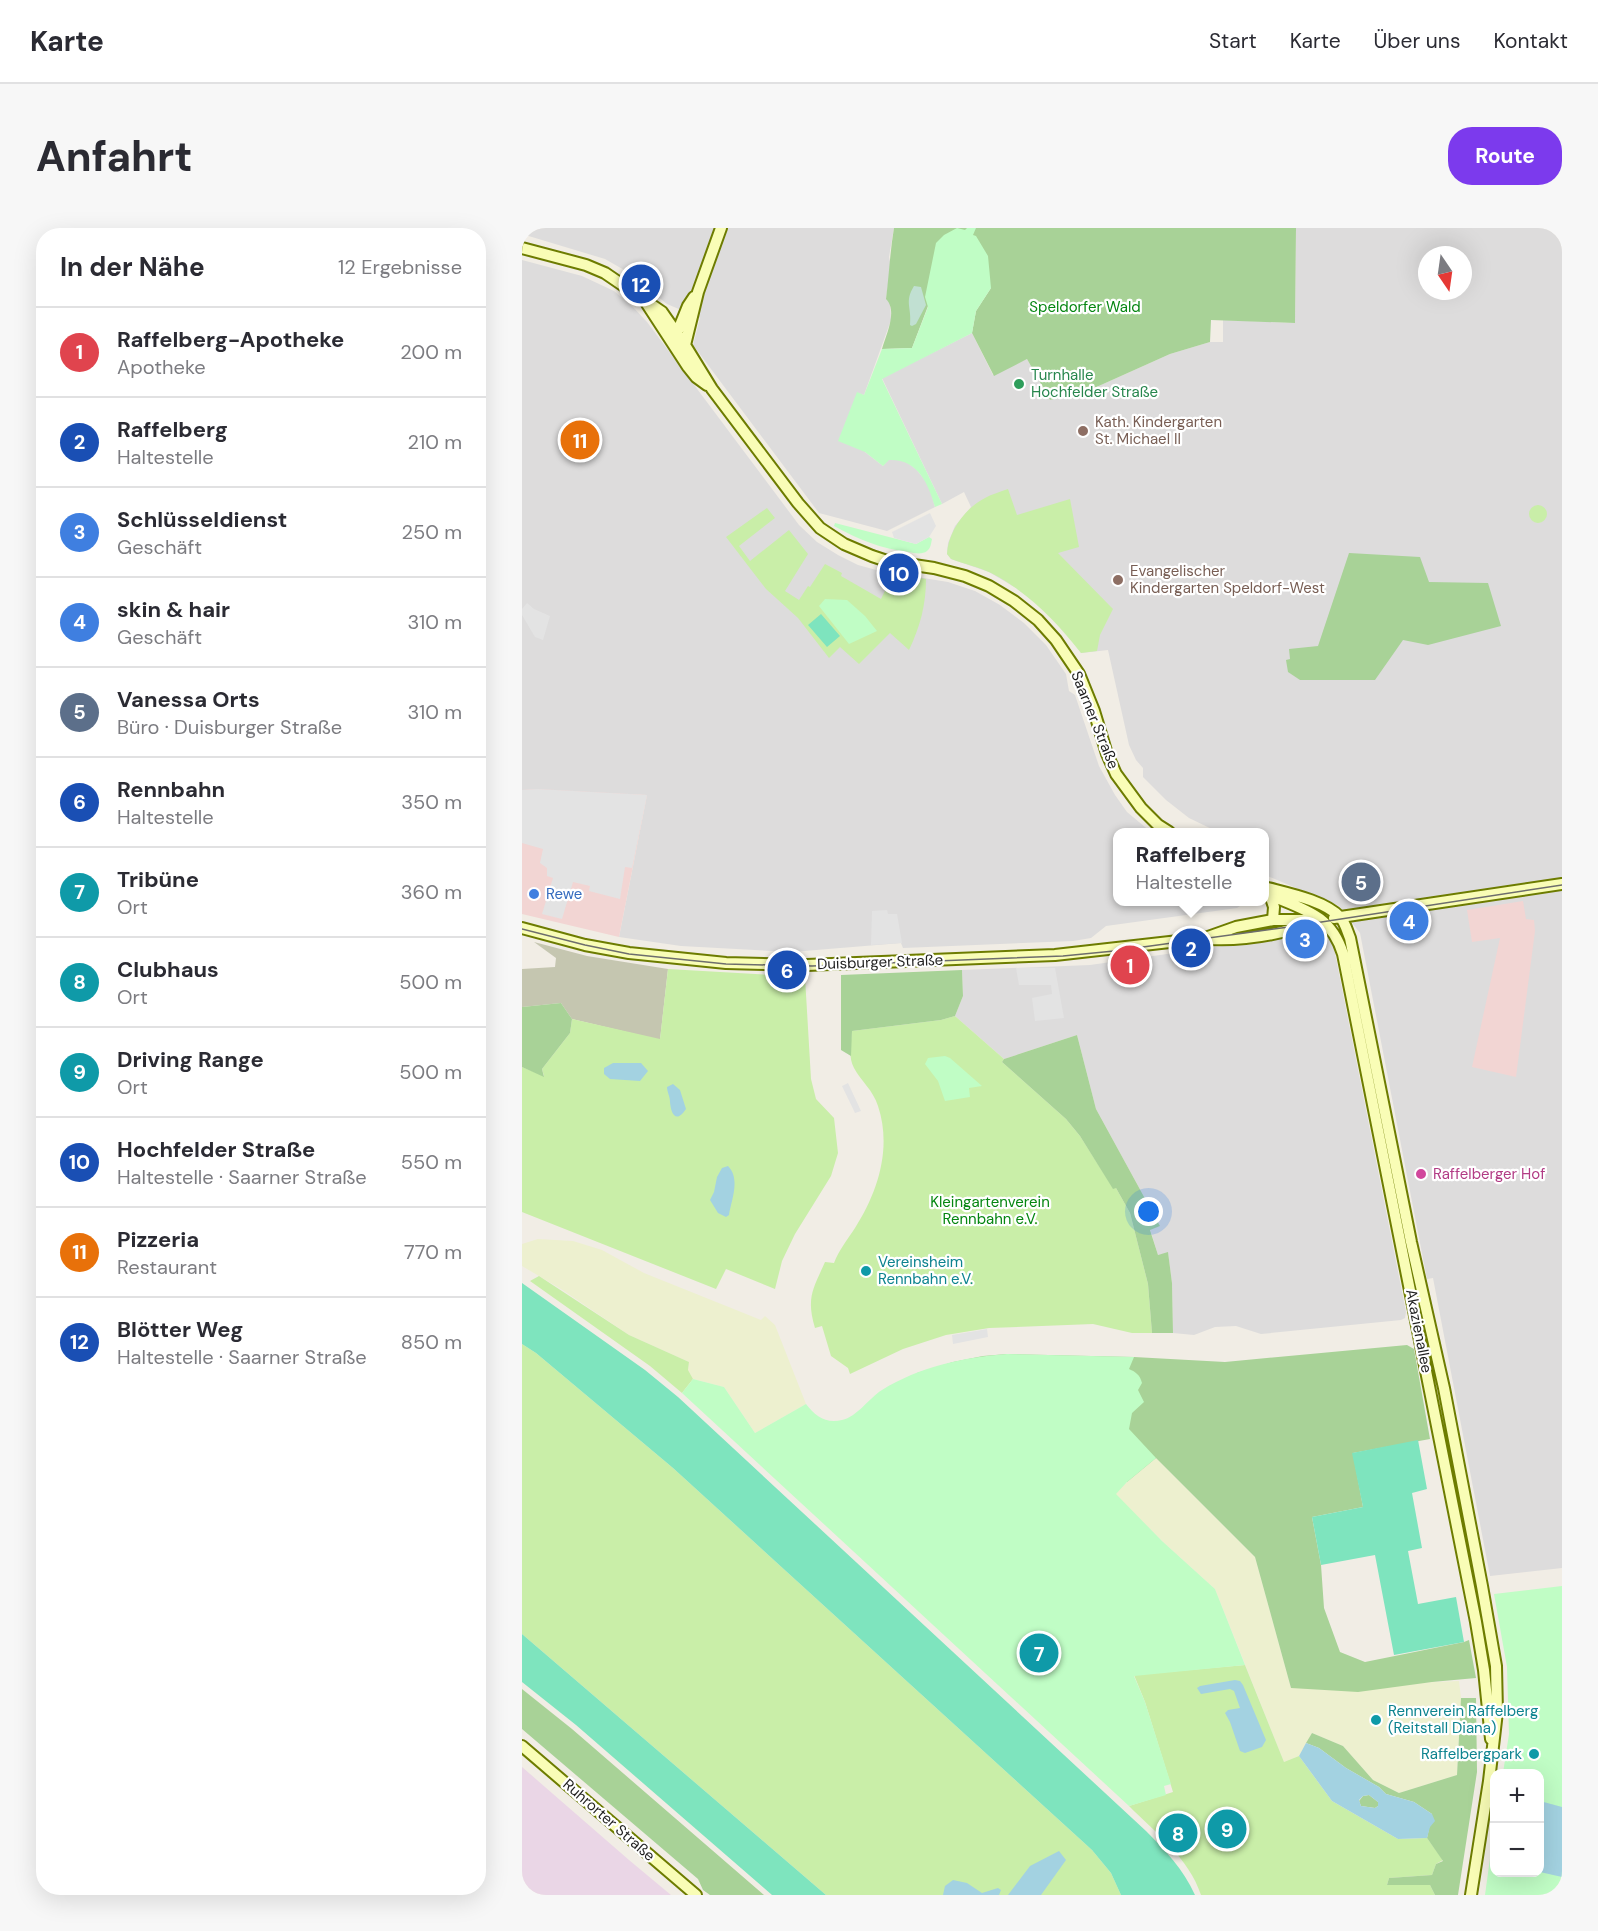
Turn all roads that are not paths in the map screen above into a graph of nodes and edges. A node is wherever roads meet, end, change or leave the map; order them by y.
1 (721, 228) edge
2 (522, 248) edge
3 (698, 292) junction
4 (644, 300) junction
5 (688, 306) junction
6 (662, 312) junction
7 (677, 333) junction
8 (686, 345) junction
9 (711, 389) junction
10 (1164, 828) edge
11 (1562, 884) edge
12 (1269, 891) edge
13 (1269, 893) edge
14 (1269, 897) edge
15 (1341, 917) junction
16 (1273, 920) junction
17 (1323, 920) junction
18 (522, 928) edge
19 (1205, 938) junction
20 (522, 1746) edge
21 (1492, 1749) junction
22 (696, 1895) edge
23 (1471, 1895) edge

1 - 3 main road
2 - 4 main road, Saarner Straße
3 - 5 main road
3 - 8 main road
4 - 6 main road, Saarner Straße
4 - 9 main road, Saarner Straße
5 - 6 main road
5 - 7 main road
6 - 7 main road, Saarner Straße
7 - 8 main road, Saarner Straße
8 - 9 main road, Saarner Straße
9 - 10 main road, Saarner Straße
11 - 15 main road, Duisburger Straße
12 - 15 main road
13 - 17 main road
14 - 16 main road
15 - 17 main road, Duisburger Straße
15 - 21 main road, Akazienallee
16 - 17 main road, Duisburger Straße
16 - 19 main road, Duisburger Straße
17 - 19 main road, Duisburger Straße
17 - 21 main road, Akazienallee
18 - 19 main road, Duisburger Straße
20 - 22 main road, Ruhrorter Straße
21 - 23 main road, Akazienallee

